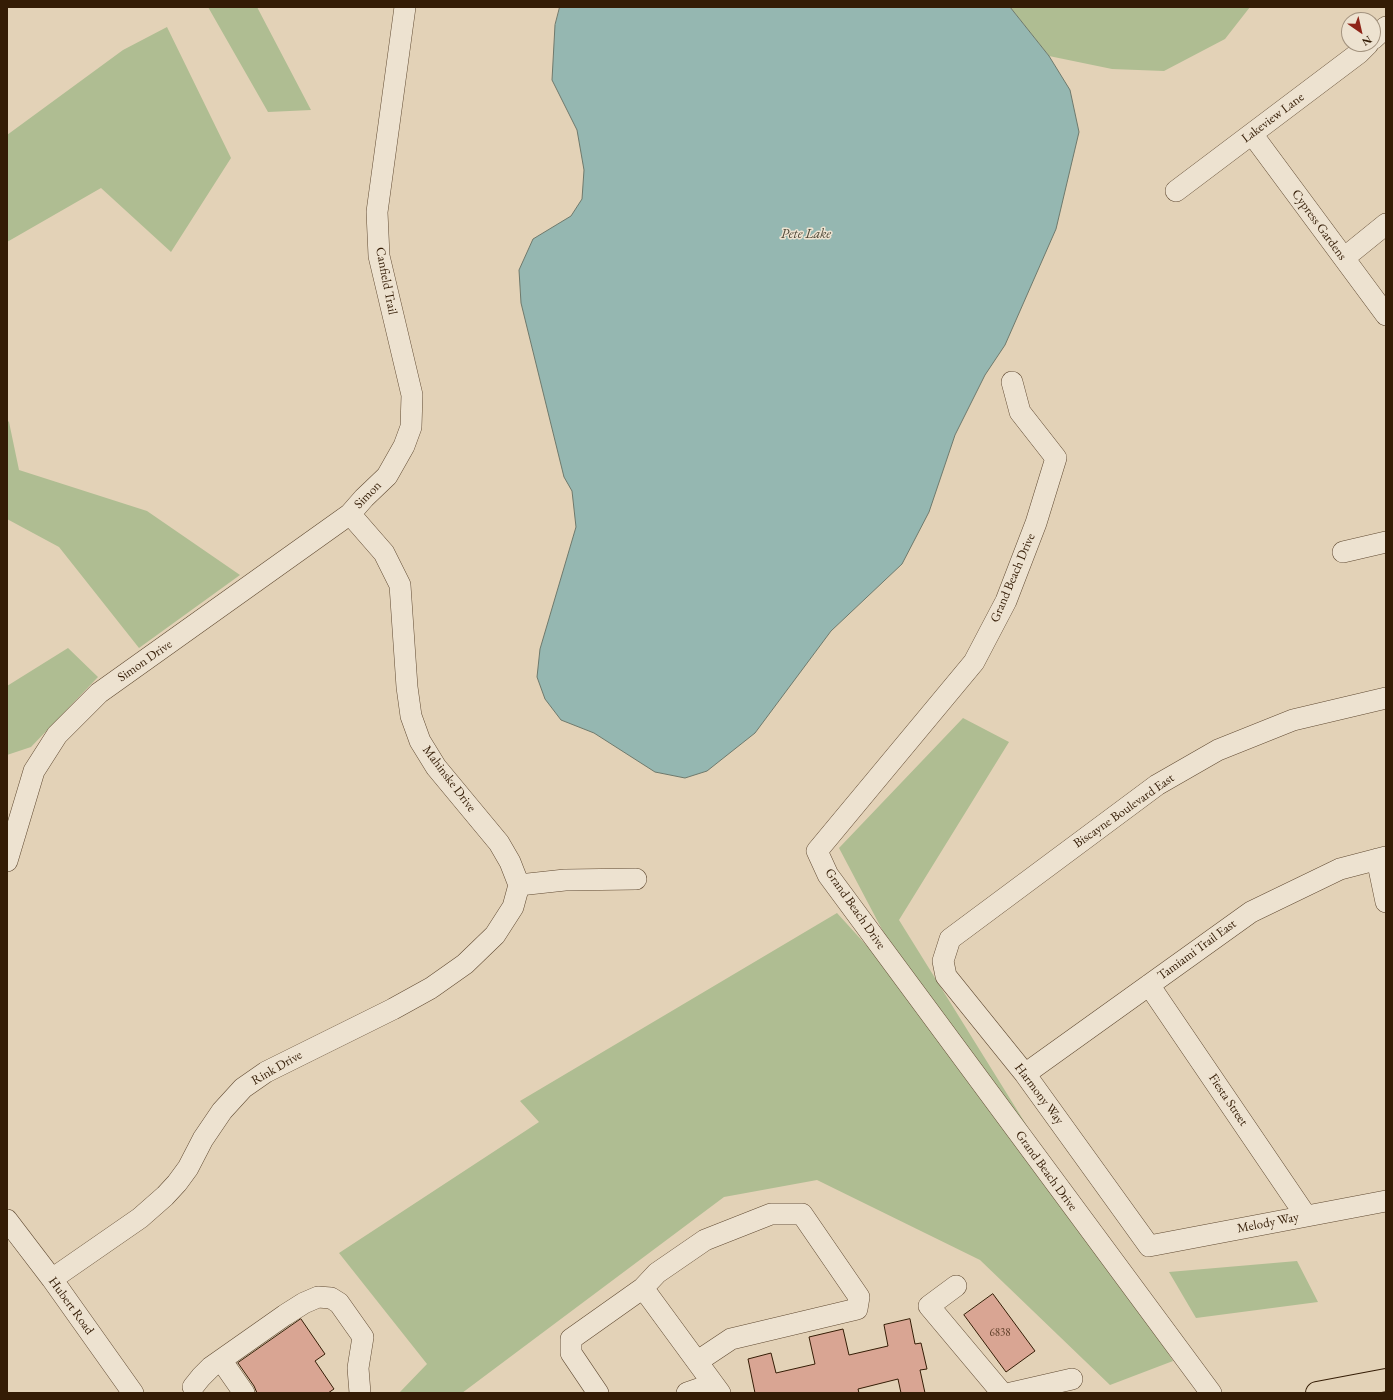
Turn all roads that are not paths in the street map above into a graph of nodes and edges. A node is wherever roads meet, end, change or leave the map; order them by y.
1 (405, 7) edge
2 (1360, 52) edge
3 (1252, 134) junction
4 (1176, 191) dead end
5 (1386, 224) edge
6 (1344, 258) junction
7 (1386, 315) edge
8 (1012, 382) dead end
9 (387, 476) joint
10 (350, 514) junction
11 (1386, 542) edge
12 (1343, 552) dead end
13 (1386, 698) edge
14 (1381, 858) edge
15 (7, 861) edge
16 (636, 879) dead end
17 (519, 885) junction
18 (1386, 902) edge
19 (950, 939) joint
20 (1149, 985) junction
21 (1025, 1074) junction
22 (1386, 1201) edge
23 (1306, 1216) junction
24 (7, 1220) edge
25 (1149, 1246) joint
26 (52, 1279) junction
27 (956, 1286) dead end
28 (643, 1288) junction
29 (221, 1360) junction
30 (698, 1361) junction
31 (1072, 1379) dead end
32 (1386, 1380) edge
33 (717, 1388) edge
34 (192, 1391) edge
35 (133, 1393) edge
36 (244, 1393) edge
37 (360, 1393) edge
38 (598, 1393) edge
39 (687, 1393) edge
40 (1002, 1393) edge
41 (1011, 1393) edge
42 (1211, 1393) edge
43 (1317, 1393) edge

1 - 9 street, Canfield Trail
2 - 3 street, Lakeview Lane
3 - 4 street, Lakeview Lane
3 - 6 street, Cypress Gardens
5 - 6 street
6 - 7 street, Cypress Gardens
8 - 42 street, Grand Beach Drive
9 - 10 street, Simon
10 - 15 street, Simon Drive
10 - 17 street, Mahinske Drive
11 - 12 street
13 - 19 street, Biscayne Boulevard East
14 - 18 street
14 - 20 street, Tamiami Trail East
16 - 17 street
17 - 26 street, Rink Drive
19 - 21 street, Harmony Way
20 - 21 street, Tamiami Trail East
20 - 23 street, Fiesta Street
21 - 25 street, Harmony Way
22 - 23 street, Melody Way
23 - 25 street, Melody Way
24 - 26 street, Hubert Road
26 - 35 street, Hubert Road
27 - 40 street
28 - 30 street
28 - 30 street
28 - 38 street
29 - 34 street
29 - 36 street
29 - 37 street
30 - 33 street
31 - 41 street
32 - 43 main road
33 - 39 street

